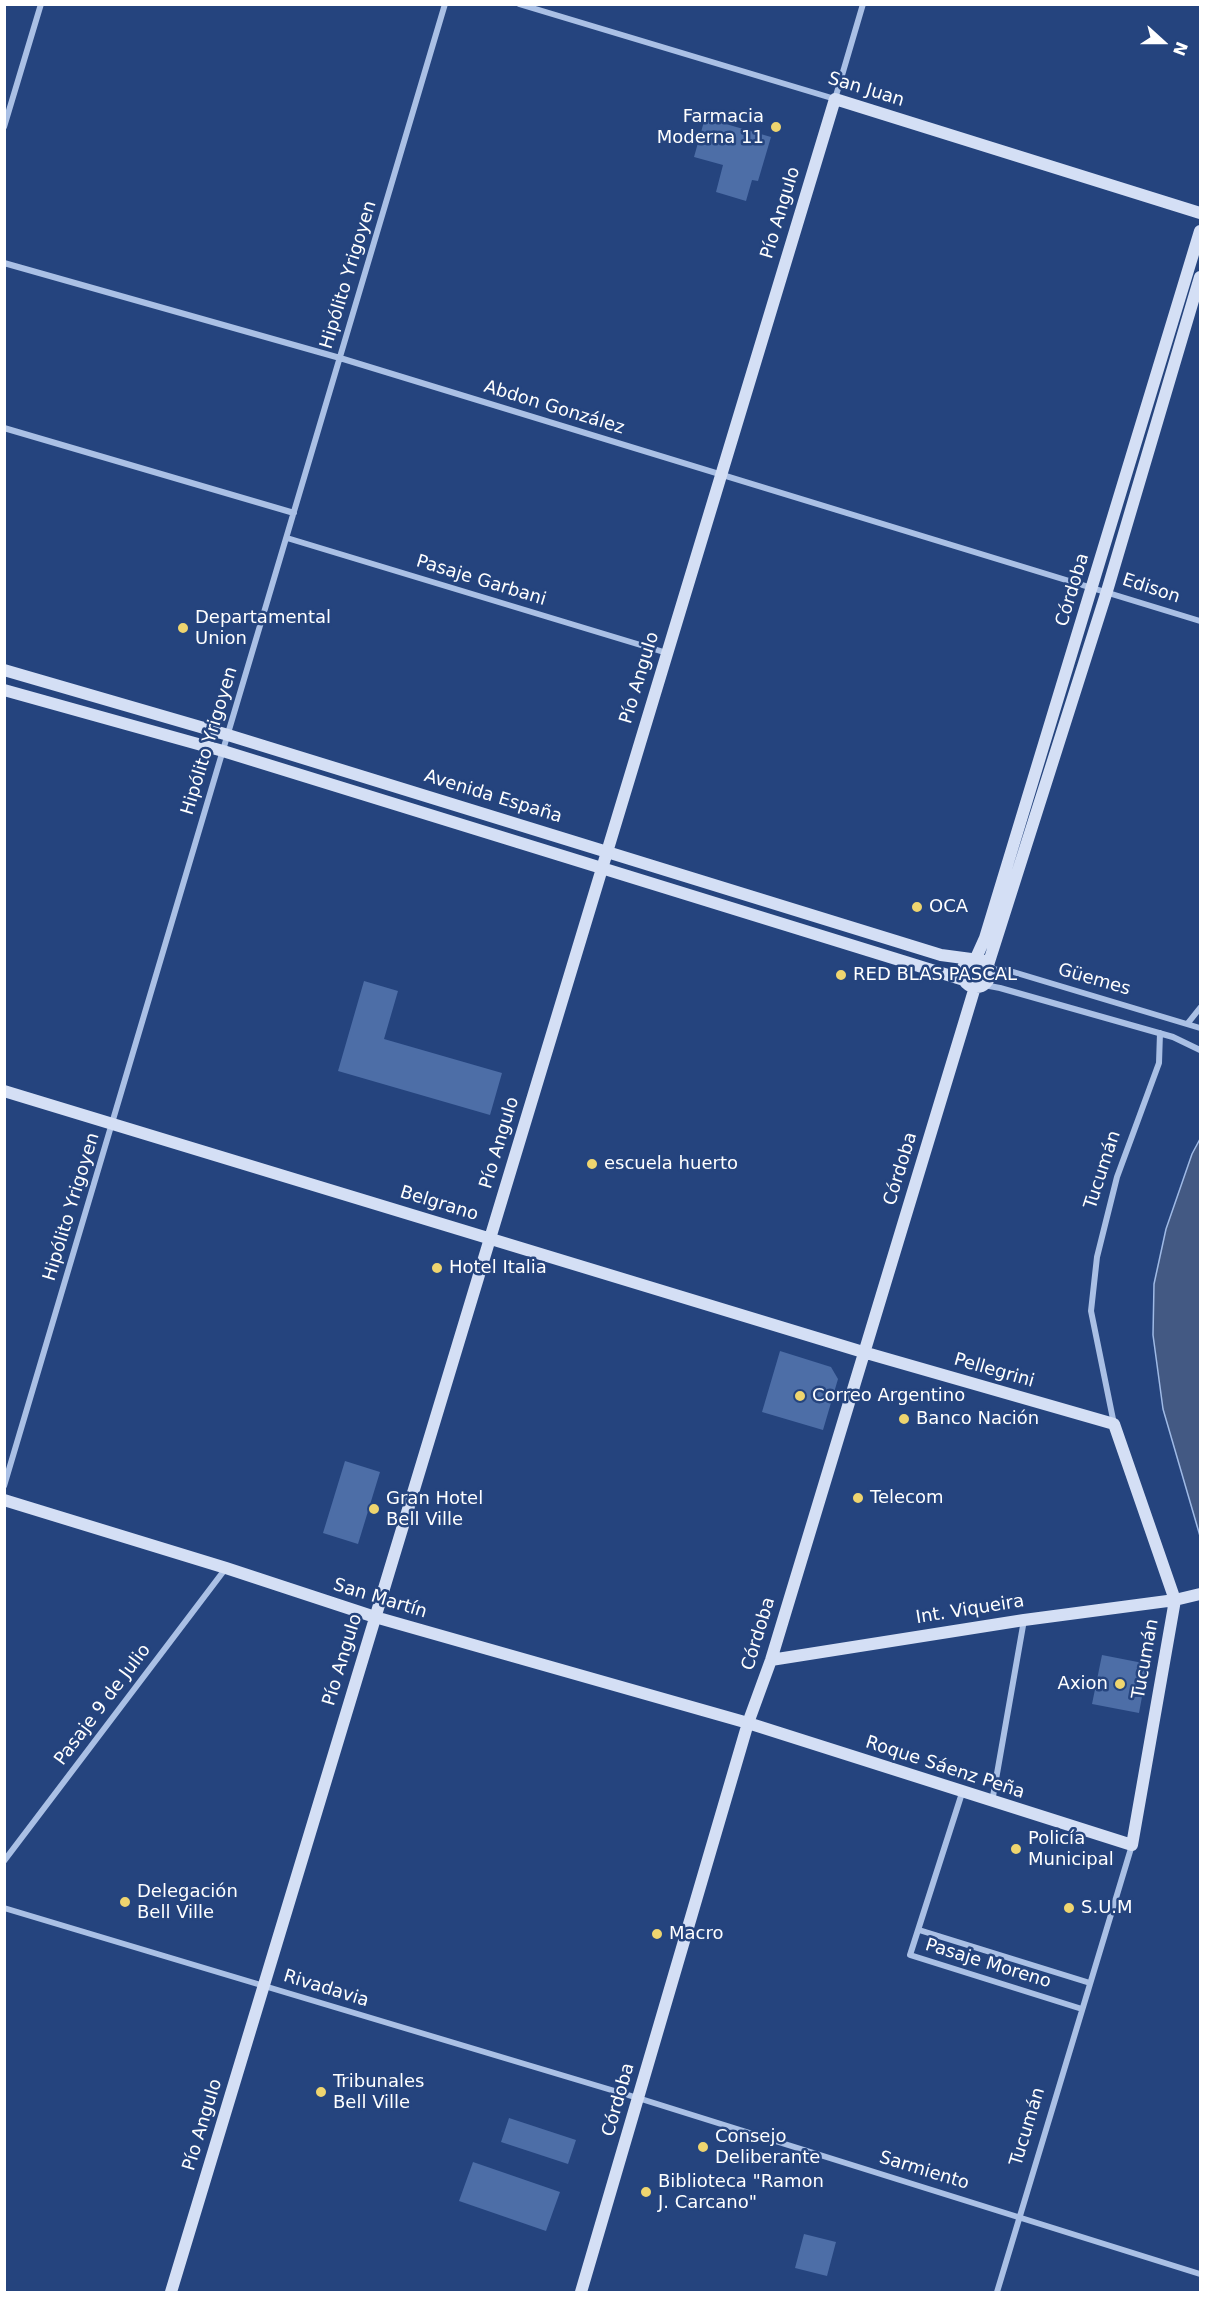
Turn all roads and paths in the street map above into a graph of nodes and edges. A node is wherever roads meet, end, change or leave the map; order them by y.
1 (41, 4) edge
2 (445, 4) edge
3 (519, 4) edge
4 (863, 4) edge
5 (835, 99) junction
6 (4, 127) edge
7 (1200, 213) edge
8 (1200, 231) edge
9 (4, 263) edge
10 (1200, 277) edge
11 (340, 358) junction
12 (4, 428) edge
13 (721, 474) junction
14 (294, 513) junction
15 (286, 538) junction
16 (1093, 586) junction
17 (1107, 591) junction
18 (1200, 621) edge
19 (667, 653) junction
20 (4, 670) edge
21 (4, 690) edge
22 (228, 735) junction
23 (223, 751) junction
24 (607, 851) junction
25 (602, 868) junction
26 (974, 959) junction
27 (989, 967) junction
28 (963, 980) junction
29 (979, 986) junction
30 (1200, 1008) edge
31 (1188, 1023) junction
32 (1200, 1028) edge
33 (1160, 1033) junction
34 (1200, 1050) edge
35 (4, 1091) edge
36 (112, 1123) junction
37 (490, 1238) junction
38 (863, 1352) junction
39 (1114, 1424) junction
40 (4, 1486) edge
41 (4, 1500) edge
42 (226, 1568) junction
43 (1200, 1594) edge
44 (1174, 1600) junction
45 (375, 1617) junction
46 (1024, 1620) junction
47 (771, 1660) junction
48 (748, 1723) junction
49 (962, 1793) junction
50 (992, 1802) junction
51 (1132, 1845) junction
52 (4, 1861) edge
53 (4, 1908) edge
54 (919, 1930) junction
55 (1090, 1983) junction
56 (264, 1986) junction
57 (1082, 2009) junction
58 (638, 2098) junction
59 (1020, 2216) junction
60 (1200, 2274) edge
61 (171, 2292) edge
62 (581, 2292) edge
63 (997, 2292) edge

1 - 6 street
2 - 11 street, Hipólito Yrigoyen
3 - 5 street, San Juan
4 - 5 street, Pío Angulo
5 - 7 street, San Juan
5 - 13 street, Pío Angulo
8 - 16 street, Córdoba
9 - 11 street, Abdon González
10 - 17 street, Córdoba
11 - 13 street, Abdon González
11 - 14 street, Hipólito Yrigoyen
12 - 14 street
13 - 16 street, Abdon González
13 - 19 street, Pío Angulo
14 - 15 street, Hipólito Yrigoyen
15 - 19 street, Pasaje Garbani
15 - 22 street, Hipólito Yrigoyen
16 - 17 street, Edison
16 - 26 street, Córdoba
17 - 18 street, Edison
17 - 27 street, Córdoba
19 - 24 street, Pío Angulo
20 - 22 street, Avenida España
21 - 23 street, Avenida España
22 - 23 street, Hipólito Yrigoyen
22 - 24 street, Avenida España
23 - 25 street, Avenida España
23 - 36 street, Hipólito Yrigoyen
24 - 25 street, Pío Angulo
24 - 26 street, Avenida España
25 - 28 street, Avenida España
25 - 37 street, Pío Angulo
26 - 27 street, Avenida España
26 - 28 street
27 - 29 street
27 - 31 street, Güemes
28 - 29 street, Avenida España
29 - 33 street, Güemes
29 - 38 street, Córdoba
30 - 31 street
31 - 32 street, Güemes
33 - 34 street, Güemes
33 - 39 street, Tucumán
35 - 36 street, Belgrano
36 - 37 street, Belgrano
36 - 40 street, Hipólito Yrigoyen
37 - 38 street, Belgrano
37 - 45 street, Pío Angulo
38 - 39 street, Pellegrini
38 - 47 street, Córdoba
39 - 44 street, Tucumán
41 - 42 street, San Martín
42 - 45 street, San Martín
42 - 52 street, Pasaje 9 de Julio
43 - 44 street, Int. Viqueira
44 - 46 street, Int. Viqueira
44 - 51 street, Tucumán
45 - 48 street, San Martín
45 - 56 street, Pío Angulo
46 - 47 street, Int. Viqueira
46 - 50 street
47 - 48 street, Córdoba
48 - 49 street, Roque Sáenz Peña
48 - 58 street, Córdoba
49 - 50 street, Roque Sáenz Peña
49 - 54 street, Pasaje Moreno
50 - 51 street, Roque Sáenz Peña
51 - 55 street, Tucumán
53 - 56 street, Rivadavia
54 - 55 street, Pasaje Moreno
54 - 57 street, Pasaje Moreno
55 - 57 street, Tucumán
56 - 58 street, Rivadavia
56 - 61 street, Pío Angulo
57 - 59 street, Tucumán
58 - 59 street, Sarmiento
58 - 62 street, Córdoba
59 - 60 street, Sarmiento
59 - 63 street, Tucumán

